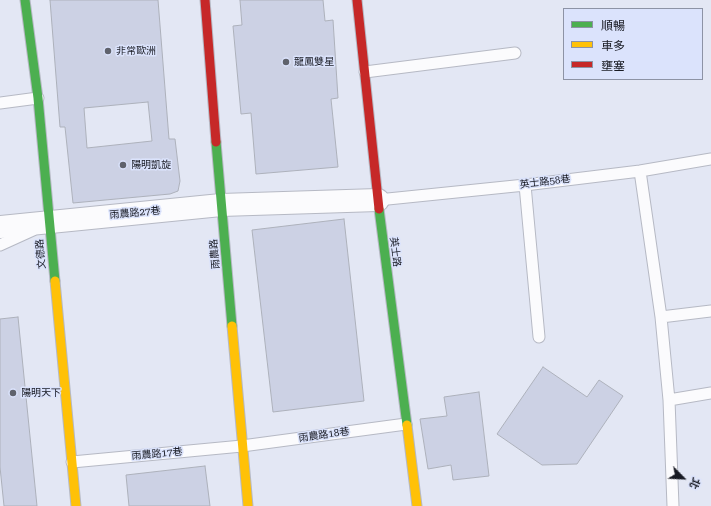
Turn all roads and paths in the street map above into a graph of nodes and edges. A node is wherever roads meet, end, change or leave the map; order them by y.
1 (25, 0) edge
2 (205, 0) edge
3 (357, 0) edge
4 (515, 53) dead end
5 (365, 72) junction
6 (38, 98) junction
7 (0, 103) edge
8 (711, 159) edge
9 (640, 171) junction
10 (525, 185) junction
11 (378, 200) junction
12 (221, 205) junction
13 (50, 221) junction
14 (0, 227) edge
15 (0, 246) edge
16 (711, 311) edge
17 (661, 317) junction
18 (539, 337) dead end
19 (711, 393) edge
20 (669, 400) junction
21 (406, 424) junction
22 (242, 446) junction
23 (72, 462) junction
24 (76, 506) edge
25 (248, 506) edge
26 (417, 506) edge
27 (673, 506) edge

1 - 6 street, 文德路
2 - 12 street, 雨農路
3 - 5 street, 英士路
4 - 5 lane
5 - 11 street, 英士路
6 - 7 lane
6 - 13 street, 文德路
8 - 9 lane, 英士路58巷
9 - 10 lane, 英士路58巷
9 - 17 lane
10 - 11 lane, 英士路58巷
10 - 18 lane
11 - 12 street, 雨農路27巷
11 - 21 street, 英士路
12 - 13 street, 雨農路27巷
12 - 22 street, 雨農路
13 - 14 street, 雨農路27巷
13 - 15 lane
13 - 23 street, 文德路
16 - 17 lane
17 - 20 lane
19 - 20 lane
20 - 27 lane
21 - 22 lane, 雨農路18巷
21 - 26 street, 英士路
22 - 23 lane, 雨農路17巷
22 - 25 street, 雨農路
23 - 24 street, 文德路

